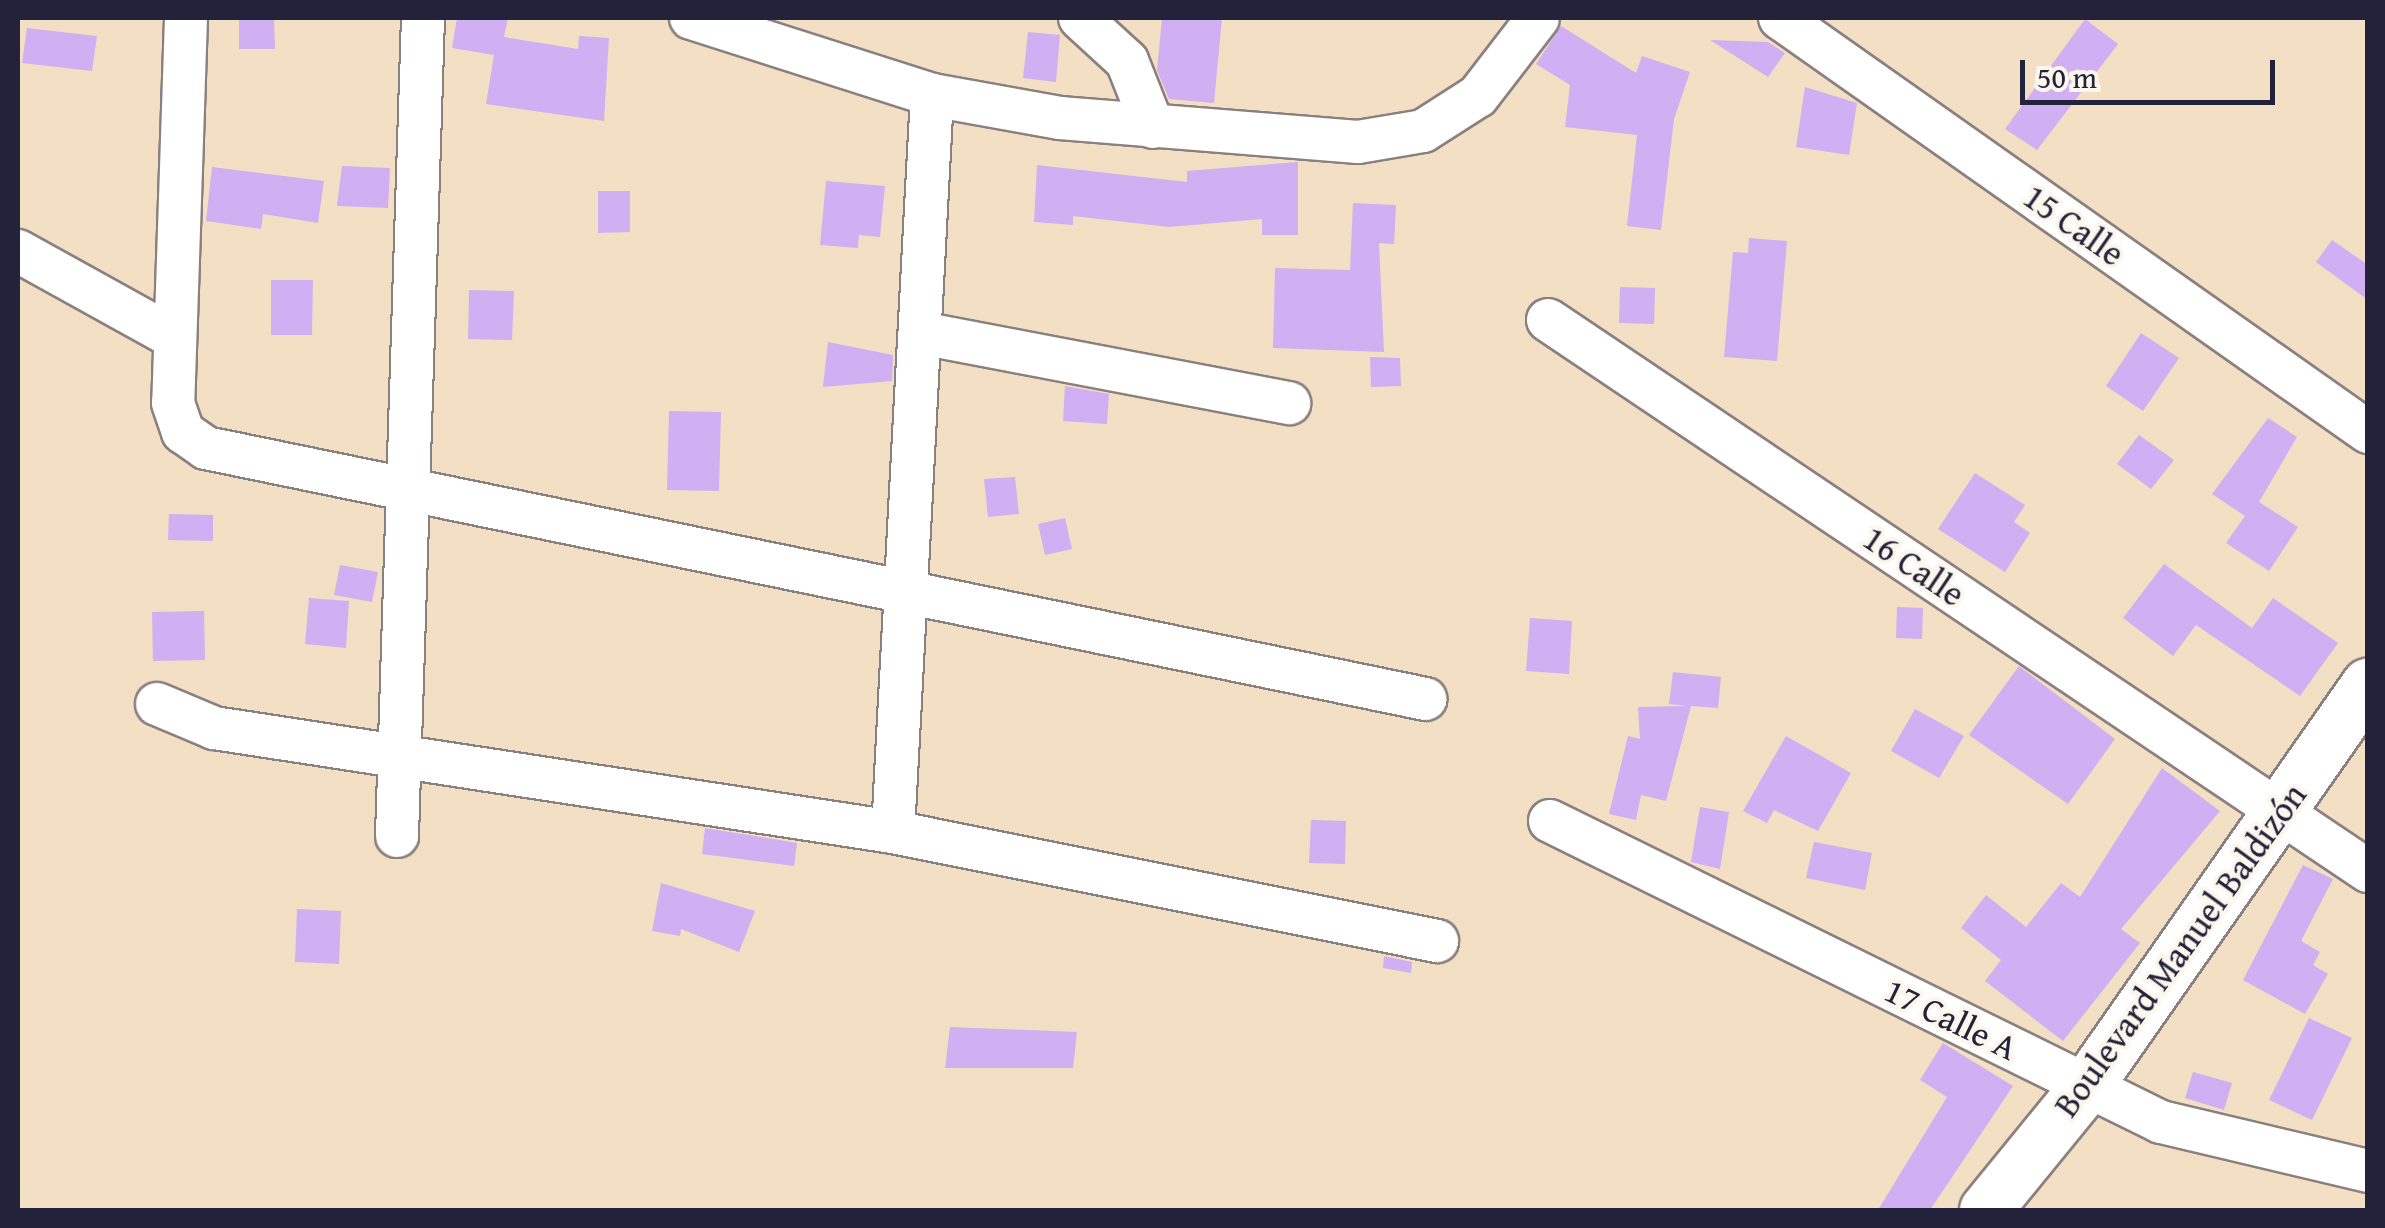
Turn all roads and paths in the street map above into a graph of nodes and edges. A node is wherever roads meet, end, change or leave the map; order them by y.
1 (186, 18) edge
2 (423, 18) edge
3 (690, 18) edge
4 (1080, 18) edge
5 (1538, 18) edge
6 (1780, 18) edge
7 (932, 95) junction
8 (1153, 127) junction
9 (18, 251) edge
10 (1548, 320) dead end
11 (922, 332) junction
12 (175, 338) junction
13 (1288, 403) dead end
14 (2368, 432) edge
15 (408, 489) junction
16 (910, 592) junction
17 (2368, 684) edge
18 (1425, 699) dead end
19 (157, 704) dead end
20 (400, 753) junction
21 (2280, 812) junction
22 (1550, 822) dead end
23 (893, 832) junction
24 (397, 836) dead end
25 (2368, 871) edge
26 (1436, 940) dead end
27 (2087, 1086) junction
28 (2368, 1171) edge
29 (1986, 1210) edge

1 - 12 street
2 - 15 street
3 - 7 street
4 - 8 street
5 - 8 street
6 - 14 street, 15 Calle
7 - 8 street
7 - 11 street
9 - 12 street
10 - 21 street, 16 Calle
11 - 13 street
11 - 16 street
12 - 15 street
15 - 16 street
15 - 20 street
16 - 18 street
16 - 23 street
17 - 21 main road, Boulevard Manuel Baldizón
19 - 20 street
20 - 23 street
20 - 24 street
21 - 25 street, 16 Calle
21 - 27 main road, Boulevard Manuel Baldizón
22 - 27 street, 17 Calle A
23 - 26 street
27 - 28 street, 17 Calle A
27 - 29 main road, Boulevard Manuel Baldizón

